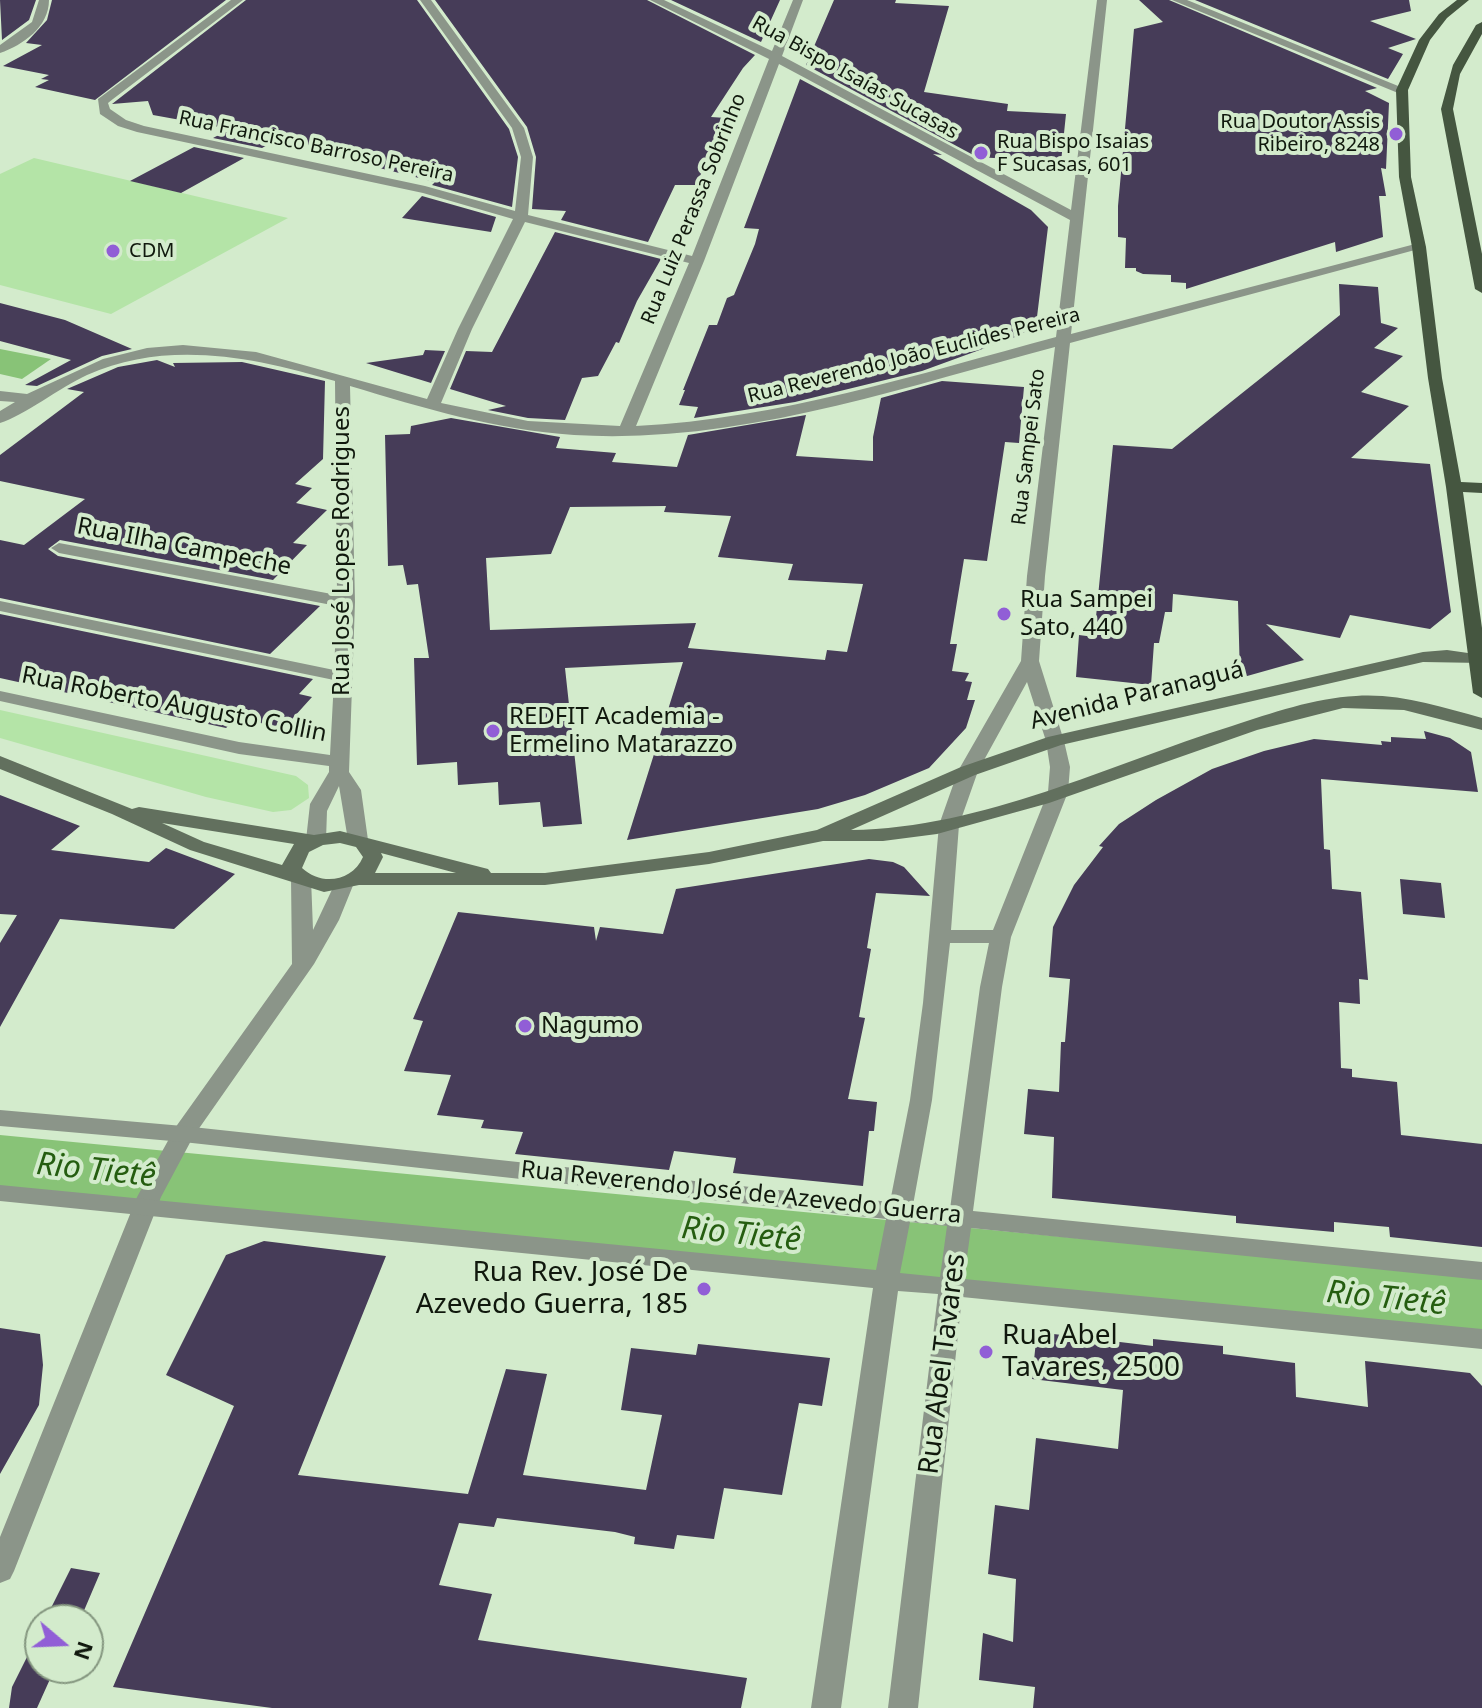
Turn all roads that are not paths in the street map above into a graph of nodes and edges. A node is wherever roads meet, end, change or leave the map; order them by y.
1 (44, 0) edge
2 (238, 0) edge
3 (425, 0) edge
4 (655, 0) edge
5 (798, 0) edge
6 (1102, 0) edge
7 (1177, 0) edge
8 (1464, 0) edge
9 (1482, 25) edge
10 (0, 50) edge
11 (777, 59) junction
12 (1402, 90) junction
13 (521, 216) junction
14 (1076, 218) junction
15 (1419, 247) junction
16 (697, 261) junction
17 (1482, 289) edge
18 (1064, 340) junction
19 (342, 379) junction
20 (0, 396) edge
21 (29, 399) junction
22 (432, 406) junction
23 (0, 418) edge
24 (626, 431) junction
25 (1454, 487) junction
26 (1482, 488) edge
27 (59, 548) dead end
28 (346, 602) junction
29 (0, 606) edge
30 (1480, 660) edge
31 (1030, 661) junction
32 (344, 677) junction
33 (1482, 693) edge
34 (0, 696) edge
35 (1482, 724) edge
36 (1055, 741) junction
37 (0, 762) edge
38 (339, 767) junction
39 (968, 771) junction
40 (1058, 792) junction
41 (119, 810) junction
42 (949, 825) junction
43 (823, 835) junction
44 (315, 841) junction
45 (360, 841) junction
46 (299, 877) junction
47 (500, 878) junction
48 (350, 881) junction
49 (939, 936) junction
50 (1001, 937) junction
51 (303, 964) junction
52 (0, 1118) edge
53 (181, 1138) junction
54 (0, 1193) edge
55 (147, 1202) junction
56 (899, 1215) junction
57 (961, 1221) junction
58 (1482, 1271) edge
59 (888, 1274) junction
60 (952, 1279) junction
61 (1482, 1339) edge
62 (0, 1571) edge
63 (826, 1708) edge
64 (903, 1708) edge

1 - 10 street
2 - 13 street, Rua Francisco Barroso Pereira
3 - 13 street
4 - 11 street, Rua Bispo Isaías Sucasas
5 - 11 street, Rua Luiz Perassa Sobrinho
6 - 14 street, Rua Sampei Sato
7 - 12 street
8 - 12 main road
9 - 17 main road
11 - 14 street, Rua Bispo Isaías Sucasas
11 - 16 street, Rua Luiz Perassa Sobrinho
12 - 15 main road
13 - 16 street, Rua Francisco Barroso Pereira
13 - 22 street
14 - 18 street, Rua Sampei Sato
15 - 18 street, Rua Reverendo João Euclides Pereira
15 - 25 main road
16 - 24 street, Rua Luiz Perassa Sobrinho
18 - 24 street, Rua Reverendo João Euclides Pereira
18 - 31 street, Rua Sampei Sato
19 - 21 street, Rua Reverendo João Euclides Pereira
19 - 22 street, Rua Reverendo João Euclides Pereira
19 - 28 street, Rua José Lopes Rodrigues
20 - 21 street
21 - 23 street, Rua Reverendo João Euclides Pereira
22 - 24 street, Rua Reverendo João Euclides Pereira
25 - 26 main road
25 - 30 main road
27 - 28 street, Rua Ilha Campeche
28 - 32 street, Rua José Lopes Rodrigues
29 - 32 street
30 - 33 main road
30 - 36 main road, Avenida Paranaguá
31 - 36 street, Rua Sampei Sato
31 - 39 street, Rua Sampei Sato
32 - 38 street, Rua José Lopes Rodrigues
34 - 38 street, Rua Roberto Augusto Collin
35 - 40 main road, Avenida Paranaguá
36 - 39 main road, Avenida Paranaguá
36 - 40 street, Rua Sampei Sato
37 - 41 main road
38 - 44 street, Rua José Lopes Rodrigues
38 - 45 street, Rua José Lopes Rodrigues
39 - 42 street, Rua Sampei Sato
39 - 43 main road, Avenida Paranaguá
40 - 42 main road, Avenida Paranaguá
40 - 50 street, Rua Abel Tavares
41 - 44 main road
41 - 46 main road
42 - 43 main road, Avenida Paranaguá
42 - 49 street
43 - 47 main road, Avenida Paranaguá
44 - 45 main road
44 - 46 main road
45 - 47 main road, Avenida Paranaguá
45 - 48 main road
46 - 48 main road
46 - 51 street
47 - 48 main road, Avenida Paranaguá
48 - 51 street
49 - 50 street
49 - 56 street
50 - 57 street, Rua Abel Tavares
51 - 53 street
52 - 53 street, Rua Reverendo José de Azevedo Guerra
53 - 55 street
53 - 56 street, Rua Reverendo José de Azevedo Guerra
54 - 55 street
55 - 59 street
55 - 62 street
56 - 57 street, Rua Reverendo José de Azevedo Guerra
56 - 59 street
57 - 58 street, Rua Reverendo José de Azevedo Guerra
57 - 60 street, Rua Abel Tavares
59 - 60 street
59 - 63 street
60 - 61 street
60 - 64 street, Rua Abel Tavares

